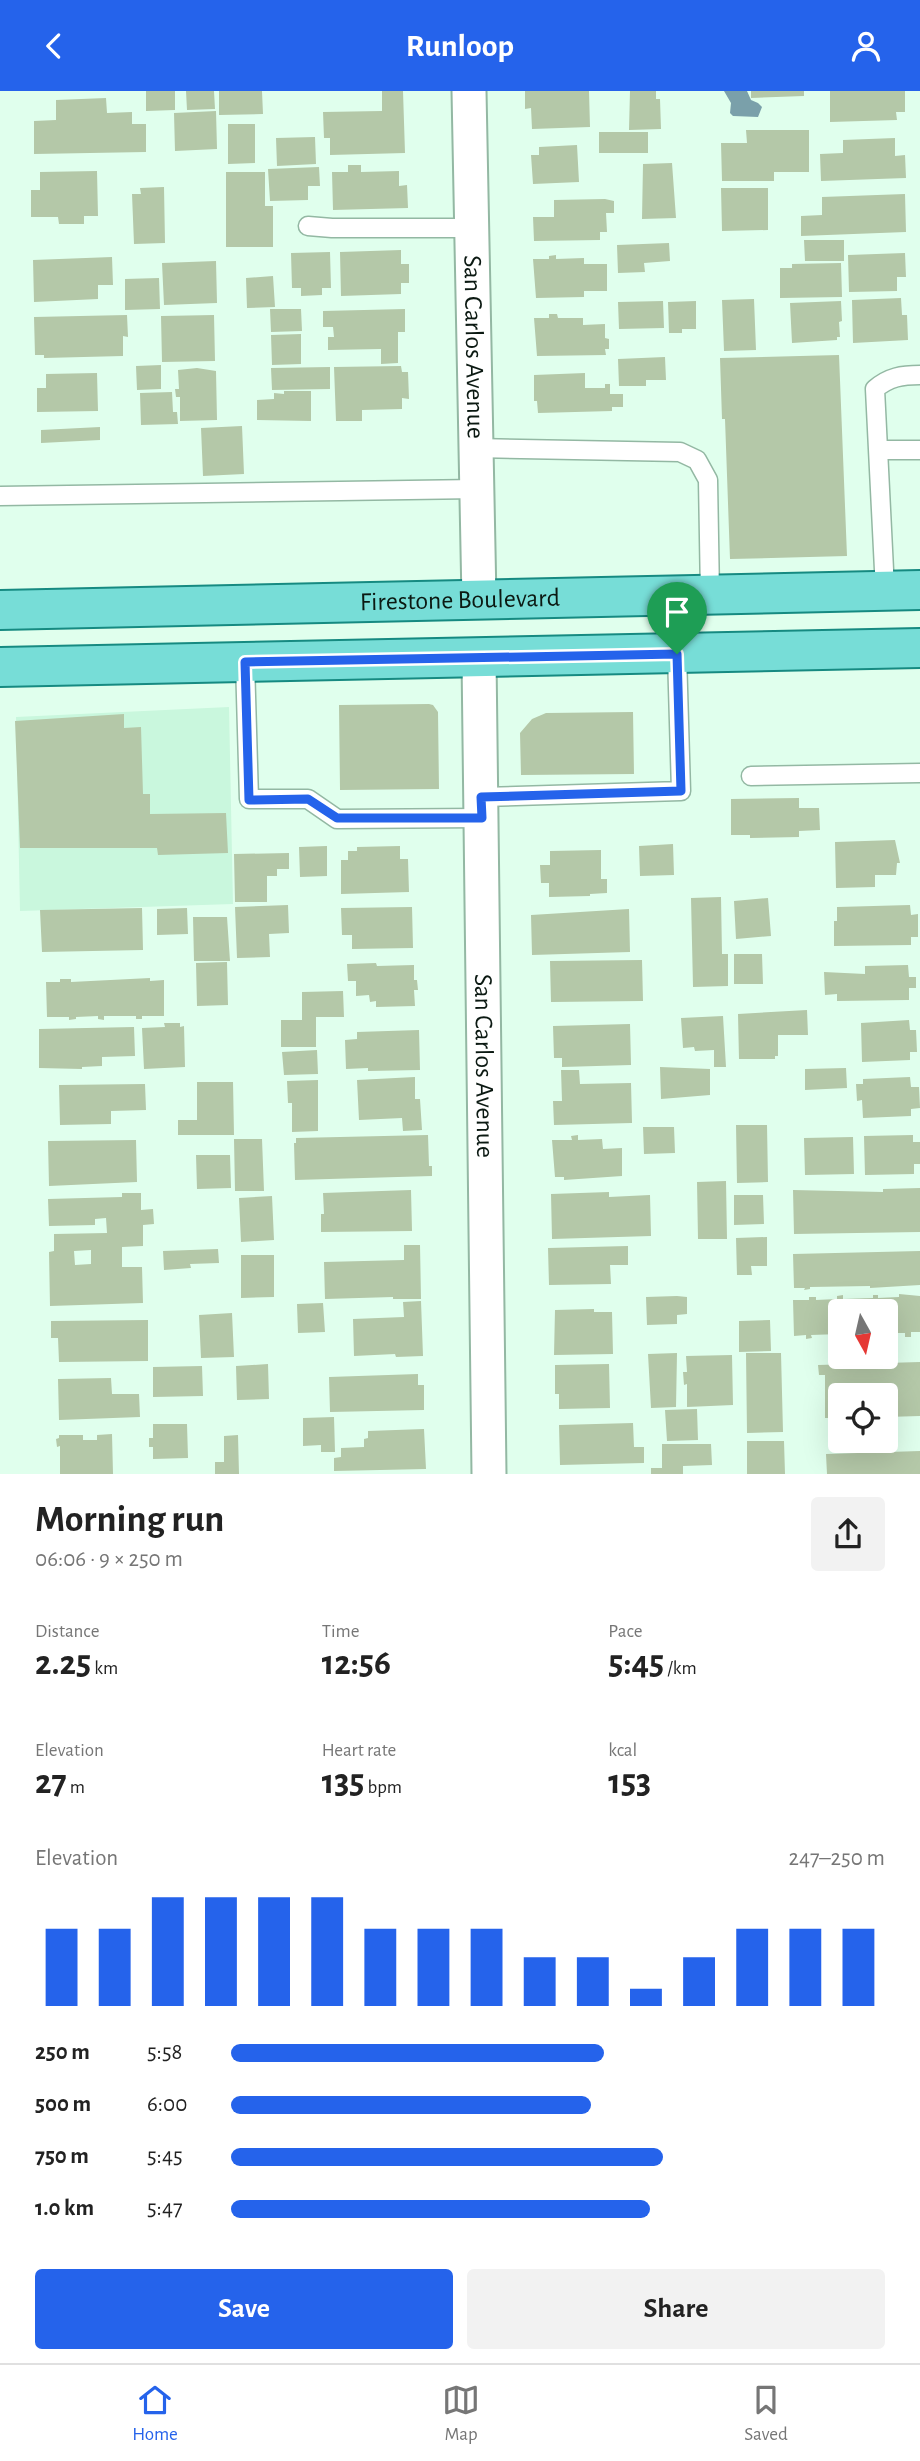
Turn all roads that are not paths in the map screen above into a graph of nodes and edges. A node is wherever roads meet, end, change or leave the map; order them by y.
1 (469, 91) edge
2 (308, 226) dead end
3 (471, 228) junction
4 (920, 375) edge
5 (476, 448) junction
6 (878, 450) junction
7 (920, 450) edge
8 (477, 489) junction
9 (0, 496) edge
10 (902, 590) edge
11 (710, 595) junction
12 (479, 600) junction
13 (0, 610) edge
14 (920, 648) edge
15 (677, 654) junction
16 (479, 658) junction
17 (245, 662) junction
18 (0, 667) edge
19 (920, 773) edge
20 (751, 776) dead end
21 (482, 807) junction
22 (489, 1474) edge

1 - 3 street, San Carlos Avenue
2 - 3 lane
3 - 5 street, San Carlos Avenue
4 - 6 lane
5 - 8 street, San Carlos Avenue
5 - 11 lane
6 - 7 lane
6 - 10 lane
8 - 9 lane
8 - 12 street, San Carlos Avenue
10 - 11 main road, Firestone Boulevard
11 - 12 main road, Firestone Boulevard
12 - 13 main road, Firestone Boulevard
14 - 15 main road
15 - 16 main road
15 - 21 lane
16 - 17 main road
16 - 21 street, San Carlos Avenue
17 - 18 main road
17 - 21 lane
19 - 20 lane
21 - 22 street, San Carlos Avenue

